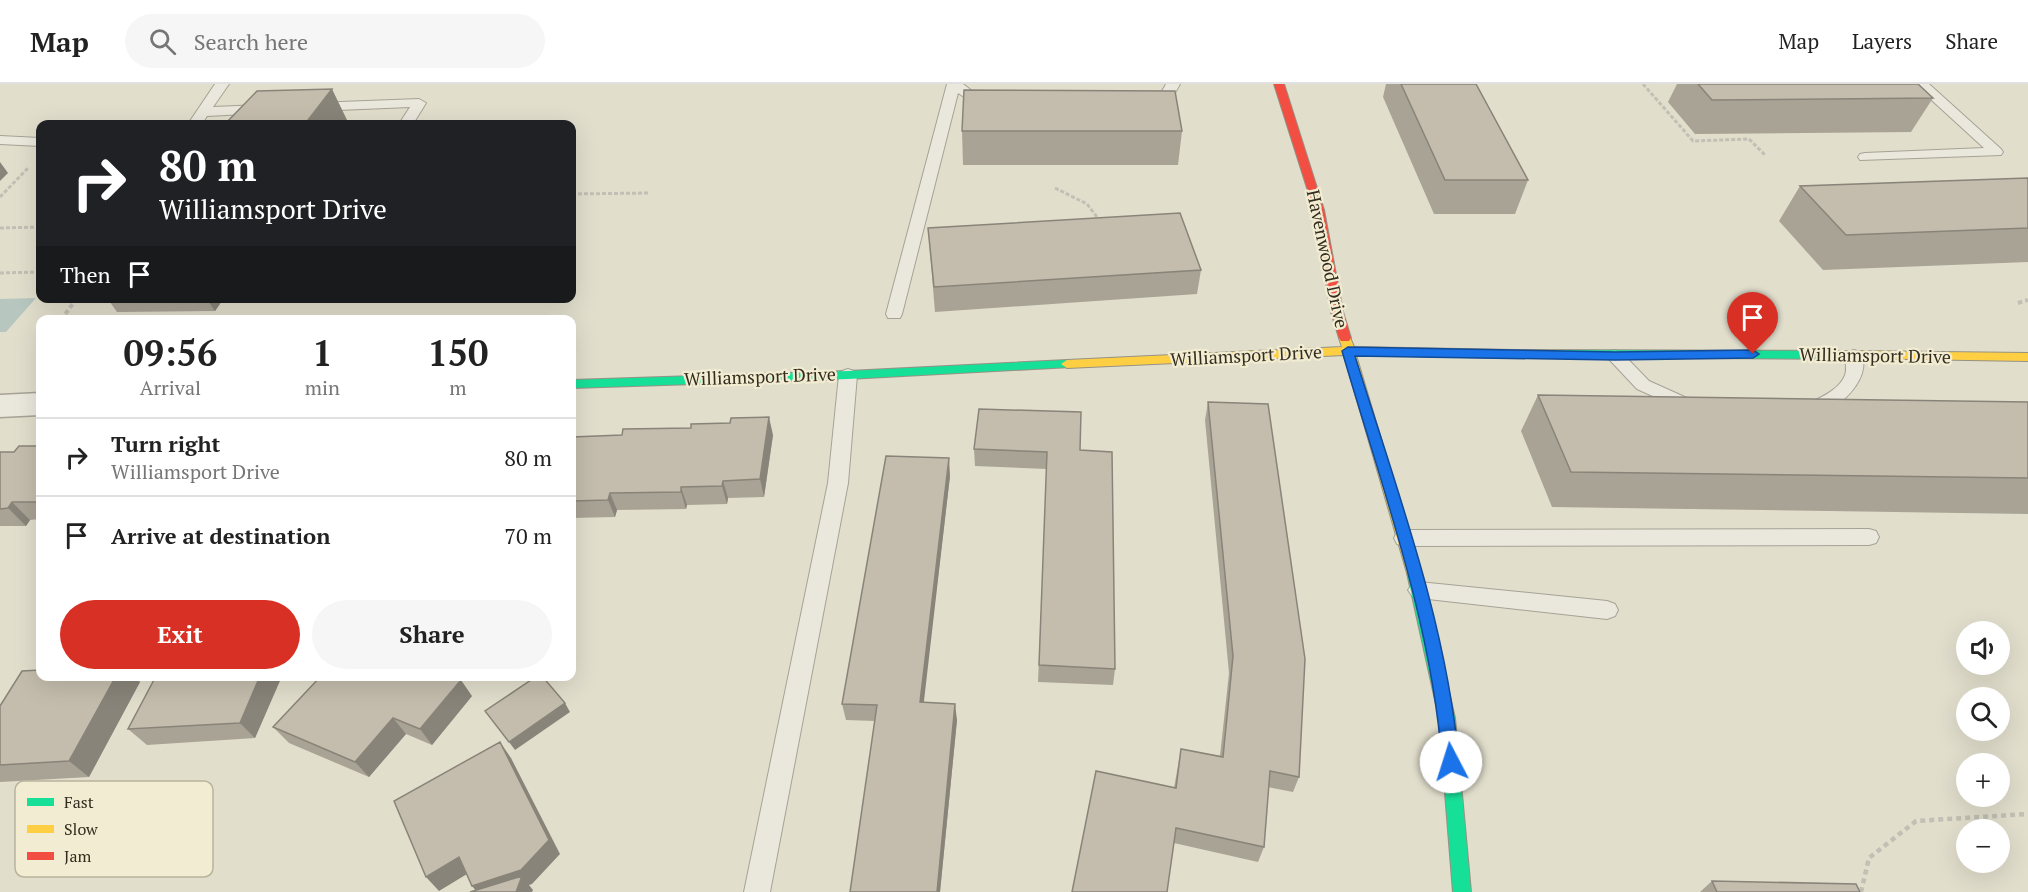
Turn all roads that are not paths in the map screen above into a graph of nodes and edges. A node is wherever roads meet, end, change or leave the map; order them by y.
1 (222, 84) edge
2 (954, 84) edge
3 (1173, 84) edge
4 (1279, 84) edge
5 (1920, 84) edge
6 (300, 108) edge
7 (276, 109) edge
8 (203, 112) junction
9 (996, 113) edge
10 (1133, 115) edge
11 (198, 120) edge
12 (408, 120) edge
13 (0, 140) edge
14 (36, 142) edge
15 (1865, 157) dead end
16 (894, 314) dead end
17 (1348, 351) junction
18 (1615, 356) junction
19 (1854, 356) junction
20 (2028, 357) edge
21 (848, 375) junction
22 (576, 384) edge
23 (36, 404) edge
24 (0, 406) edge
25 (1707, 411) edge
26 (1796, 416) edge
27 (1869, 537) dead end
28 (1404, 538) junction
29 (1419, 590) junction
30 (1606, 610) dead end
31 (757, 892) edge
32 (1462, 892) edge

1 - 8 lane
2 - 9 lane
2 - 16 lane
3 - 10 lane
4 - 17 street, Havenwood Drive
5 - 15 lane
6 - 12 lane
7 - 8 lane
8 - 11 lane
13 - 14 lane
17 - 18 street, Williamsport Drive
17 - 21 street, Williamsport Drive
17 - 28 street, Havenwood Drive
18 - 19 street, Williamsport Drive
18 - 25 lane
19 - 20 street, Williamsport Drive
19 - 26 lane
21 - 22 street, Williamsport Drive
21 - 31 lane
23 - 24 street
27 - 28 lane
28 - 29 street, Havenwood Drive
29 - 30 lane
29 - 32 street, Havenwood Drive

